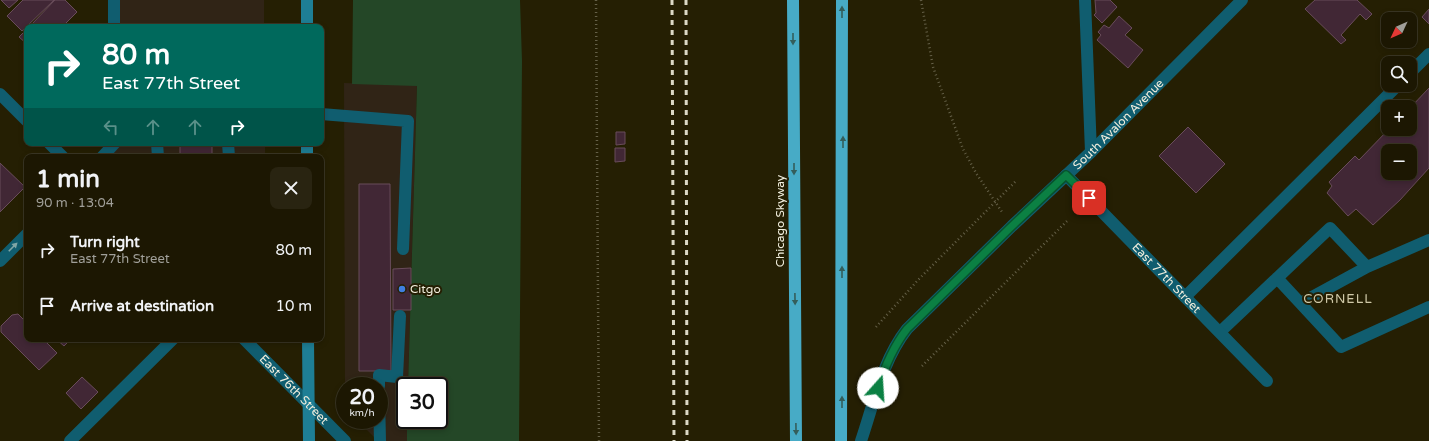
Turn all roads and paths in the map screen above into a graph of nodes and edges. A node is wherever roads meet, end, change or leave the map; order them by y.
1 (114, 0) edge
2 (306, 0) edge
3 (596, 0) edge
4 (793, 0) edge
5 (842, 0) edge
6 (922, 0) edge
7 (1085, 0) edge
8 (1242, 0) edge
9 (114, 24) edge
10 (307, 24) edge
11 (1429, 54) edge
12 (1417, 66) edge
13 (1391, 92) edge
14 (0, 94) edge
15 (324, 114) edge
16 (24, 118) edge
17 (52, 146) edge
18 (111, 146) edge
19 (1091, 152) junction
20 (60, 154) edge
21 (105, 154) edge
22 (1066, 175) junction
23 (1016, 181) dead end
24 (995, 203) junction
25 (1067, 221) dead end
26 (1012, 226) junction
27 (24, 237) edge
28 (1429, 240) edge
29 (403, 249) dead end
30 (0, 261) edge
31 (1367, 267) junction
32 (1277, 278) junction
33 (1185, 297) junction
34 (1301, 303) junction
35 (1429, 307) edge
36 (400, 316) dead end
37 (876, 327) dead end
38 (1220, 332) junction
39 (169, 342) edge
40 (247, 342) edge
41 (308, 342) edge
42 (922, 366) dead end
43 (379, 377) edge
44 (1267, 381) dead end
45 (308, 404) junction
46 (380, 429) edge
47 (70, 441) edge
48 (308, 441) edge
49 (345, 441) edge
50 (380, 441) edge
51 (599, 441) edge
52 (796, 441) edge
53 (841, 441) edge
54 (861, 441) edge

1 - 9 street
2 - 10 main road
3 - 51 path
4 -> 52 highway, Chicago Skyway
53 -> 5 highway
6 - 24 path
7 - 19 street
8 - 19 street, South Avalon Avenue
11 - 12 street
13 - 33 street
14 - 16 street
15 - 29 street
17 - 20 street
18 - 21 street
19 - 22 street, South Avalon Avenue
22 - 26 street, South Avalon Avenue
22 - 33 street, East 77th Street
23 - 24 path
24 - 26 path
24 - 37 path
25 - 42 path
26 - 54 street, South Avalon Avenue
30 -> 27 street
28 - 31 street
31 - 32 street
31 - 34 street
32 - 34 street
32 - 38 street
33 - 38 street, East 77th Street
34 - 35 street
36 - 43 street
38 - 44 street, East 77th Street
39 - 47 street
40 - 45 street, East 76th Street
41 - 45 main road
45 - 48 main road
45 - 49 street, East 76th Street
46 - 50 street

